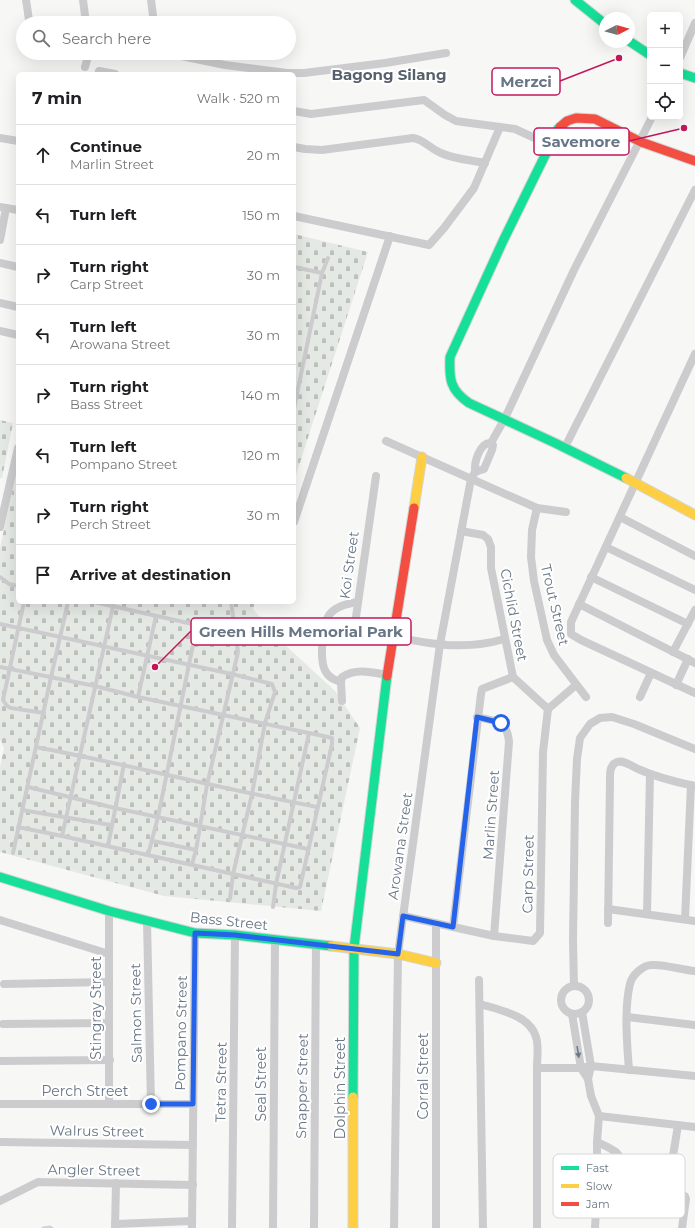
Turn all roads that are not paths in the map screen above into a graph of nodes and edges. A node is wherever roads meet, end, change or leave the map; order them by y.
1 (26, 0) edge
2 (83, 0) edge
3 (151, 0) edge
4 (575, 0) edge
5 (28, 16) edge
6 (85, 16) edge
7 (153, 16) edge
8 (599, 19) edge
9 (695, 23) edge
10 (635, 45) edge
11 (683, 51) edge
12 (446, 53) dead end
13 (647, 53) edge
14 (87, 60) edge
15 (201, 60) edge
16 (85, 67) dead end
17 (279, 72) edge
18 (296, 73) edge
19 (683, 74) edge
20 (695, 78) edge
21 (296, 111) edge
22 (651, 120) edge
23 (500, 126) junction
24 (0, 138) edge
25 (16, 141) edge
26 (641, 142) junction
27 (550, 146) junction
28 (296, 147) edge
29 (695, 161) edge
30 (485, 163) junction
31 (695, 190) edge
32 (3, 208) edge
33 (16, 210) edge
34 (296, 216) edge
35 (390, 236) junction
36 (0, 240) edge
37 (328, 258) dead end
38 (0, 263) edge
39 (16, 267) edge
40 (296, 267) edge
41 (322, 273) junction
42 (0, 303) edge
43 (16, 307) edge
44 (0, 331) edge
45 (16, 335) edge
46 (695, 354) edge
47 (296, 398) edge
48 (505, 418) junction
49 (386, 441) dead end
50 (565, 447) junction
51 (16, 457) edge
52 (422, 457) junction
53 (376, 476) dead end
54 (473, 476) junction
55 (635, 482) junction
56 (537, 508) junction
57 (566, 512) dead end
58 (695, 515) edge
59 (296, 516) edge
60 (620, 517) junction
61 (0, 527) edge
62 (461, 531) junction
63 (606, 547) junction
64 (695, 556) edge
65 (0, 577) edge
66 (591, 577) junction
67 (16, 586) edge
68 (695, 590) edge
69 (357, 602) junction
70 (24, 604) edge
71 (68, 604) edge
72 (114, 604) edge
73 (231, 604) edge
74 (579, 604) junction
75 (695, 610) edge
76 (156, 616) junction
77 (0, 624) edge
78 (688, 624) junction
79 (197, 625) junction
80 (19, 628) junction
81 (234, 629) junction
82 (392, 636) junction
83 (61, 637) junction
84 (504, 639) junction
85 (440, 644) junction
86 (104, 646) junction
87 (673, 652) junction
88 (147, 655) junction
89 (692, 661) edge
90 (189, 665) junction
91 (0, 667) edge
92 (10, 668) junction
93 (651, 673) junction
94 (232, 674) junction
95 (387, 675) junction
96 (51, 677) junction
97 (513, 677) junction
98 (341, 682) junction
99 (576, 685) junction
100 (676, 685) junction
101 (95, 686) junction
102 (695, 693) edge
103 (138, 697) junction
104 (586, 697) dead end
105 (640, 697) dead end
106 (342, 701) dead end
107 (181, 705) junction
108 (548, 709) junction
109 (44, 714) junction
110 (224, 716) junction
111 (477, 717) junction
112 (265, 723) junction
113 (309, 733) junction
114 (36, 747) junction
115 (695, 749) edge
116 (80, 756) junction
117 (124, 764) junction
118 (166, 774) junction
119 (650, 774) junction
120 (207, 785) junction
121 (693, 785) edge
122 (28, 787) junction
123 (252, 794) junction
124 (71, 798) junction
125 (294, 803) junction
126 (317, 807) junction
127 (115, 808) junction
128 (22, 810) junction
129 (66, 817) junction
130 (158, 817) junction
131 (111, 825) junction
132 (200, 826) junction
133 (18, 827) junction
134 (243, 834) junction
135 (62, 836) junction
136 (153, 841) junction
137 (285, 844) junction
138 (108, 846) junction
139 (308, 849) junction
140 (196, 850) junction
141 (13, 853) dead end
142 (148, 855) junction
143 (192, 864) junction
144 (233, 874) junction
145 (0, 878) edge
146 (276, 884) junction
147 (230, 898) dead end
148 (273, 907) dead end
149 (608, 909) junction
150 (109, 911) junction
151 (647, 914) junction
152 (403, 916) junction
153 (686, 919) junction
154 (0, 920) edge
155 (147, 921) junction
156 (695, 921) edge
157 (608, 923) dead end
158 (436, 924) junction
159 (453, 927) junction
160 (195, 933) junction
161 (235, 935) junction
162 (494, 936) junction
163 (275, 940) junction
164 (316, 944) junction
165 (354, 948) junction
166 (109, 954) junction
167 (398, 954) junction
168 (436, 963) junction
169 (695, 971) edge
170 (479, 980) dead end
171 (109, 982) junction
172 (4, 984) dead end
173 (574, 986) junction
174 (480, 1004) junction
175 (582, 1012) junction
176 (572, 1014) junction
177 (627, 1017) junction
178 (109, 1022) junction
179 (3, 1024) dead end
180 (695, 1025) edge
181 (110, 1060) junction
182 (0, 1061) edge
183 (591, 1066) junction
184 (537, 1068) junction
185 (581, 1068) junction
186 (629, 1070) junction
187 (695, 1076) edge
188 (588, 1079) junction
189 (0, 1104) edge
190 (110, 1104) junction
191 (151, 1104) junction
192 (193, 1104) junction
193 (598, 1116) junction
194 (678, 1125) junction
195 (695, 1127) edge
196 (0, 1142) edge
197 (597, 1142) junction
198 (193, 1145) junction
199 (597, 1154) edge
200 (618, 1154) edge
201 (673, 1154) edge
202 (116, 1183) junction
203 (193, 1184) junction
204 (685, 1196) edge
205 (0, 1201) edge
206 (685, 1206) edge
207 (596, 1218) edge
208 (683, 1218) edge
209 (192, 1225) edge
210 (115, 1226) edge
211 (232, 1228) edge
212 (273, 1228) edge
213 (314, 1228) edge
214 (353, 1228) edge
215 (394, 1228) edge
216 (436, 1228) edge
217 (483, 1228) edge
218 (537, 1228) edge
219 (595, 1228) edge
220 (682, 1228) edge

1 - 5 street
2 - 6 street
3 - 7 street
4 - 8 street
9 - 11 street
10 - 13 street
12 - 18 street
14 - 16 street
15 - 17 street
19 - 20 street
21 - 23 street
22 - 26 street, Arowana Street
23 - 27 street
23 - 30 street
24 - 25 street
26 - 27 street
26 - 29 street
26 - 48 street, Arowana Street
27 - 48 street
28 - 30 street
30 - 35 street
31 - 50 street
32 - 33 street
32 - 36 street
34 - 35 street
35 - 59 street
37 - 41 lane
38 - 39 street
40 - 41 lane
41 - 47 lane
42 - 43 street
44 - 45 street
46 - 55 street
48 - 50 street
48 - 54 street, Arowana Street
49 - 52 street
50 - 55 street
51 - 61 street
52 - 54 street
52 - 82 street, Dolphin Street
53 - 69 street, Koi Street
54 - 56 street
54 - 62 street, Arowana Street
55 - 58 street
55 - 60 street
56 - 57 street
56 - 99 street, Trout Street
60 - 63 street
60 - 64 street
62 - 84 street, Cichlid Street
62 - 85 street, Arowana Street
63 - 66 street
63 - 68 street
65 - 67 lane
66 - 74 street
66 - 78 street
69 - 82 street, Koi Street
69 - 98 street
70 - 80 lane
71 - 83 lane
72 - 76 lane
72 - 86 lane
73 - 81 lane
74 - 87 street
74 - 93 street
75 - 78 street
76 - 79 lane
76 - 88 lane
77 - 80 lane
78 - 87 street
79 - 81 lane
79 - 90 lane
80 - 83 lane
80 - 92 lane
81 - 94 lane
82 - 85 street, Koi Street
82 - 95 street, Dolphin Street
83 - 86 lane
83 - 96 lane
84 - 85 street, Koi Street
84 - 97 street, Cichlid Street
85 - 152 street, Arowana Street
86 - 88 lane
86 - 101 lane
87 - 89 street
88 - 90 lane
88 - 103 lane
89 - 100 street
90 - 94 lane
90 - 107 lane
91 - 92 lane
92 - 96 lane
92 - 109 lane
93 - 100 street
93 - 105 street
94 - 110 lane
94 - 112 lane
95 - 98 street
95 - 165 street, Dolphin Street
96 - 101 lane
96 - 109 lane
97 - 108 street, Cichlid Street
97 - 111 street
98 - 106 street
99 - 104 street, Trout Street
99 - 108 street
100 - 102 street
101 - 103 lane
101 - 116 lane
103 - 107 lane
107 - 110 lane
107 - 118 lane
108 - 162 street, Carp Street
109 - 114 lane
110 - 112 lane
110 - 120 lane
111 - 159 street
111 - 162 street, Marlin Street
112 - 113 lane
112 - 123 lane
113 - 125 lane
113 - 126 lane
114 - 116 lane
114 - 122 lane
115 - 173 street
116 - 117 lane
116 - 124 lane
117 - 118 lane
117 - 127 lane
118 - 120 lane
118 - 130 lane
119 - 121 street
119 - 149 street
119 - 151 street
120 - 123 lane
120 - 132 lane
121 - 153 street
122 - 124 lane
122 - 128 lane
123 - 125 lane
123 - 134 lane
124 - 127 lane
124 - 129 lane
125 - 126 lane
125 - 137 lane
126 - 139 lane
127 - 130 lane
127 - 131 lane
128 - 129 lane
128 - 133 lane
129 - 131 lane
129 - 135 lane
130 - 132 lane
130 - 136 lane
131 - 138 lane
132 - 134 lane
132 - 140 lane
133 - 135 lane
133 - 141 lane
134 - 137 lane
134 - 144 lane
135 - 138 lane
136 - 140 lane
136 - 142 lane
137 - 139 lane
137 - 146 lane
138 - 142 lane
139 - 146 lane
140 - 143 lane
142 - 143 lane
143 - 144 lane
144 - 146 lane
144 - 147 lane
145 - 150 street, Bass Street
146 - 148 lane
149 - 151 street
149 - 157 street
150 - 155 street, Bass Street
150 - 166 street, Stingray Street
151 - 153 street
152 - 158 street, Carp Street
152 - 167 street, Arowana Street
153 - 156 street
154 - 166 street
155 - 160 street, Bass Street
155 - 191 street, Salmon Street
158 - 159 street, Carp Street
158 - 168 street, Corral Street
159 - 162 street, Carp Street
160 - 161 street, Bass Street
160 - 192 street, Pompano Street
161 - 163 street, Bass Street
161 - 211 street, Tetra Street
163 - 164 street, Bass Street
163 - 212 street, Seal Street
164 - 165 street, Bass Street
164 - 213 street, Snapper Street
165 - 167 street, Bass Street
165 - 214 street, Dolphin Street
166 - 171 street, Stingray Street
167 - 168 street, Bass Street
167 - 215 street, Arowana Street
168 - 216 street, Corral Street
169 - 177 street
170 - 174 street
171 - 172 street
171 - 178 street, Stingray Street
173 - 175 street
173 - 176 street
174 - 184 street
174 - 217 street
175 - 176 street
175 - 183 street
176 -> 185 street
177 - 180 street
177 - 186 street
178 - 179 street
178 - 181 street, Stingray Street
181 - 182 street
181 - 190 street, Stingray Street
183 - 185 street
183 - 186 street
183 - 188 street
184 - 185 street
184 - 218 street
185 - 188 street
186 - 187 street
188 - 193 street
189 - 190 street, Perch Street
190 - 191 street, Perch Street
191 - 192 street, Perch Street
192 - 198 street, Pompano Street
193 - 194 street
193 - 197 street
194 - 195 street
194 - 201 street
196 - 198 street, Walrus Street
197 - 199 street
197 - 200 street
198 - 203 street, Pompano Street
202 - 203 street, Angler Street
202 - 205 street, Angler Street
202 - 210 street
203 - 209 street, Pompano Street
204 - 206 street
207 - 219 street
208 - 220 street
209 - 210 street

